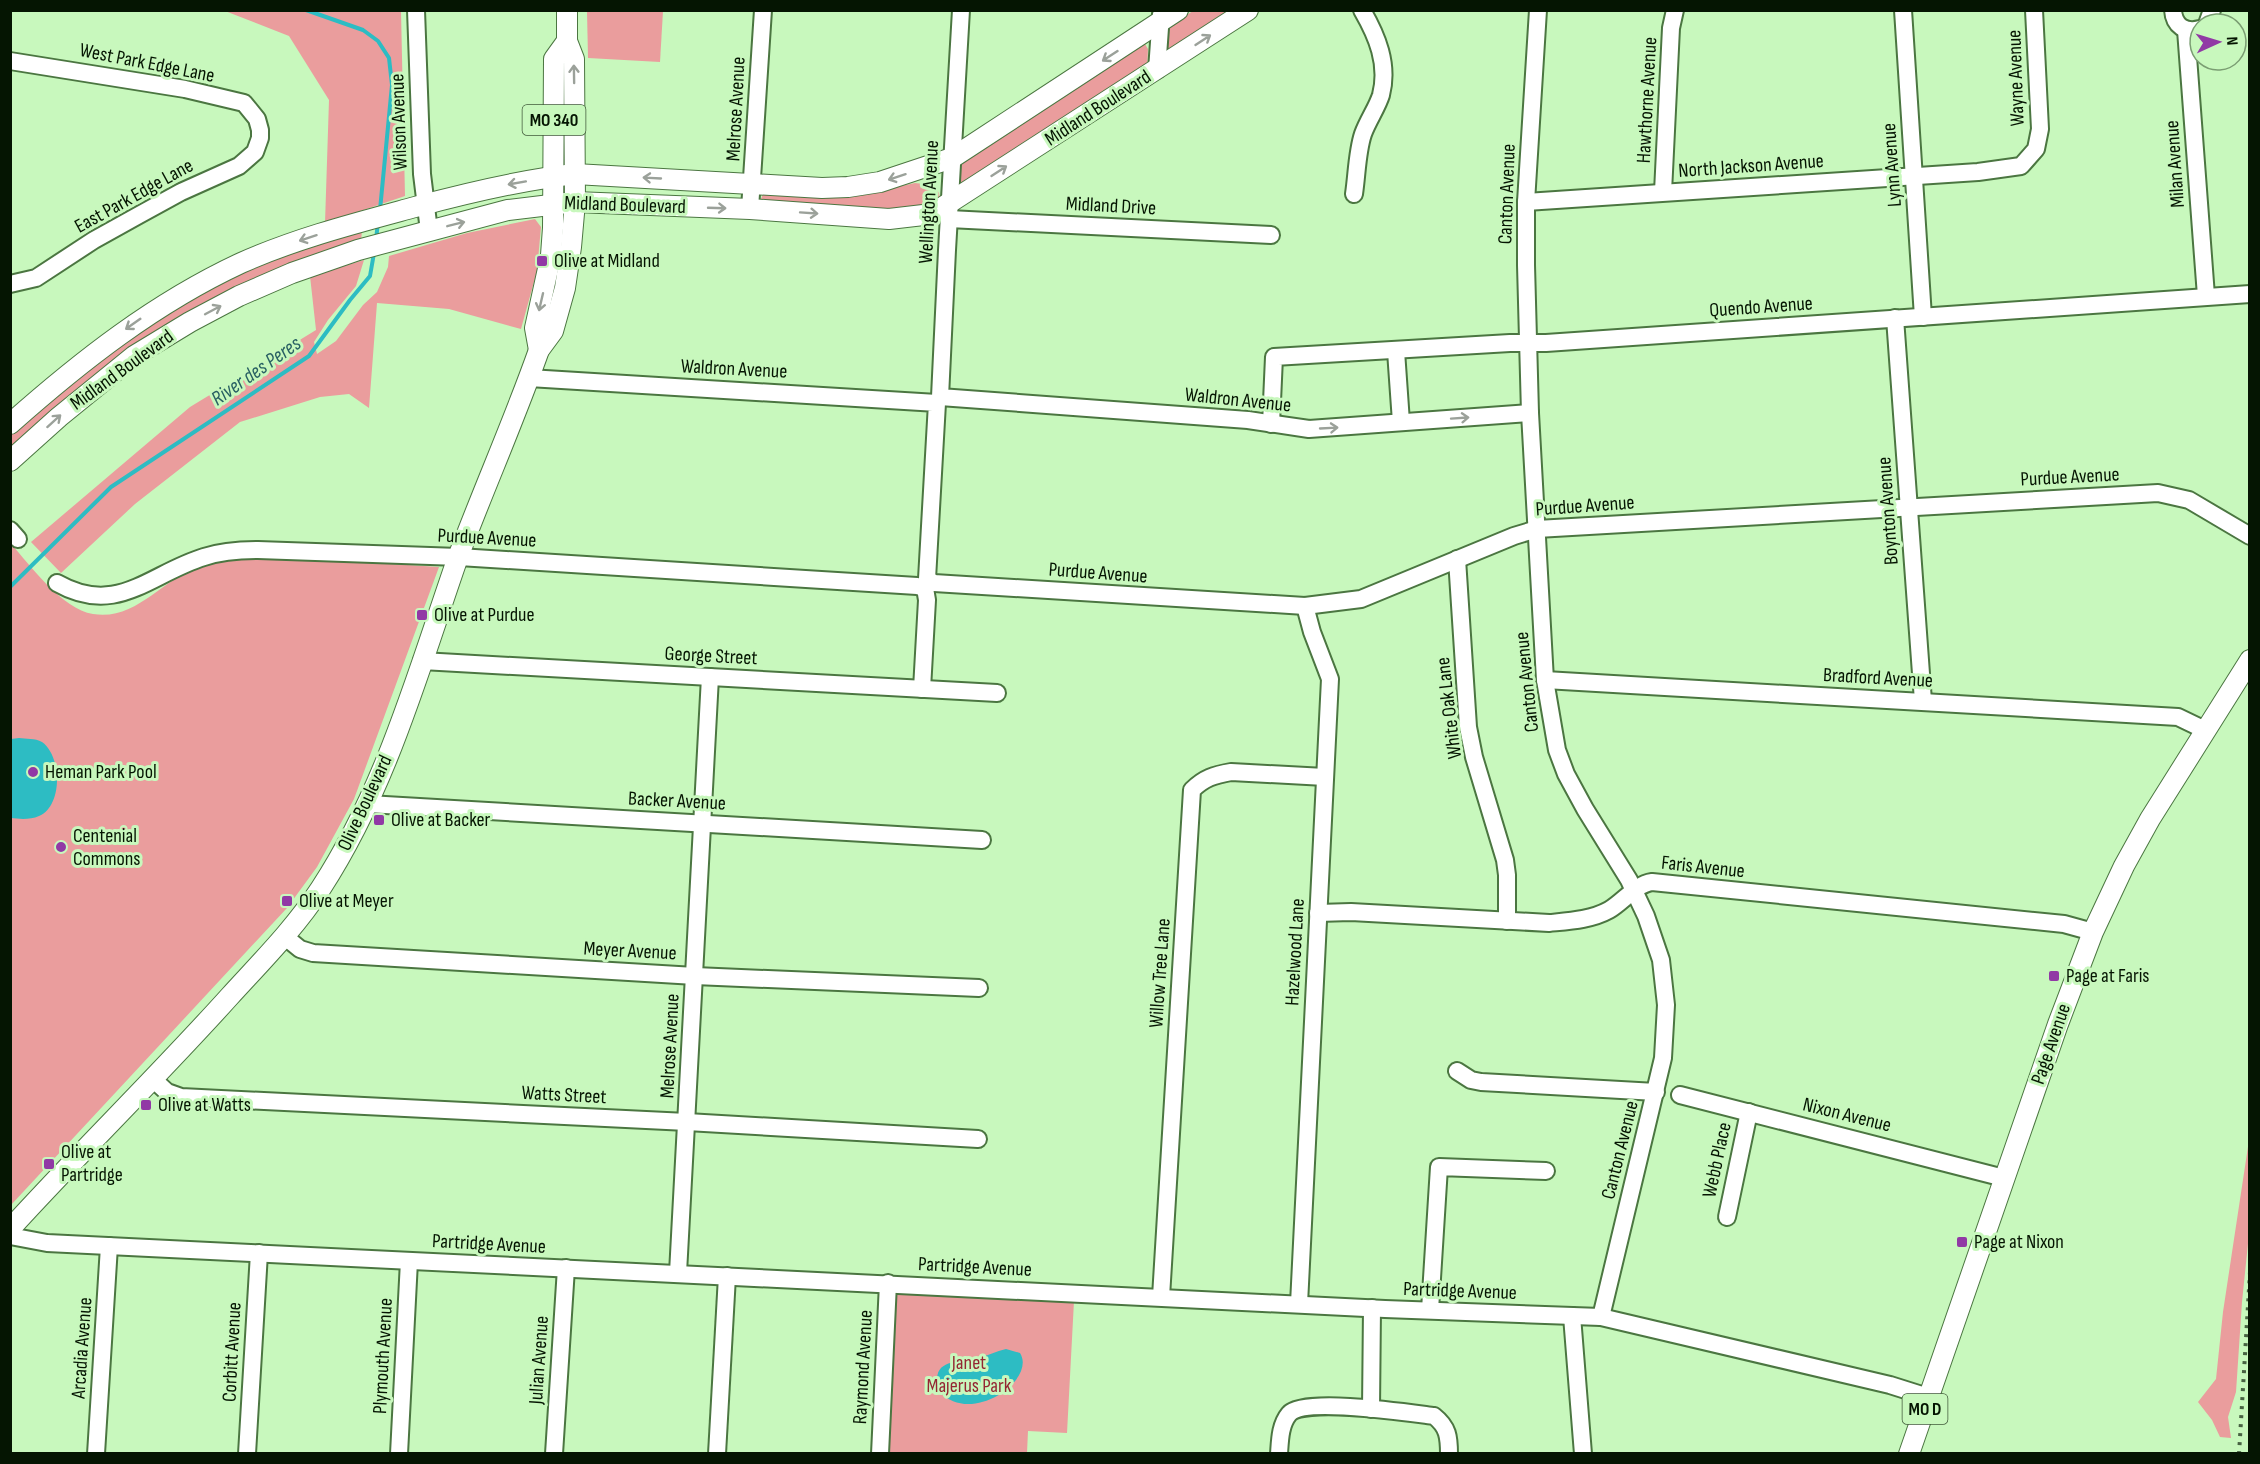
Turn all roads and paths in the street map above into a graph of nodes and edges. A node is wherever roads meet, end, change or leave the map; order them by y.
1 (416, 10) edge
2 (567, 10) edge
3 (763, 10) edge
4 (961, 10) edge
5 (1179, 10) edge
6 (1248, 10) edge
7 (1362, 10) edge
8 (1538, 10) edge
9 (1675, 10) edge
10 (1903, 10) edge
11 (2034, 10) edge
12 (2172, 10) edge
13 (1160, 17) edge
14 (2188, 27) edge
15 (567, 41) junction
16 (10, 61) edge
17 (1157, 70) junction
18 (2195, 72) edge
19 (260, 130) joint
20 (952, 158) junction
21 (1978, 172) joint
22 (575, 174) junction
23 (554, 176) junction
24 (1913, 176) junction
25 (752, 183) junction
26 (1663, 192) junction
27 (1354, 194) dead end
28 (575, 202) junction
29 (1526, 202) junction
30 (554, 203) junction
31 (425, 205) junction
32 (750, 209) junction
33 (949, 211) junction
34 (429, 231) junction
35 (1271, 235) dead end
36 (10, 284) edge
37 (2250, 294) edge
38 (2206, 296) junction
39 (1923, 317) junction
40 (1895, 318) junction
41 (1529, 343) junction
42 (539, 350) junction
43 (1396, 351) junction
44 (529, 378) junction
45 (939, 400) junction
46 (1530, 413) junction
47 (1401, 422) junction
48 (10, 424) edge
49 (1271, 424) junction
50 (10, 460) edge
51 (1909, 507) junction
52 (1537, 529) junction
53 (2250, 536) edge
54 (459, 557) junction
55 (1458, 559) junction
56 (57, 583) dead end
57 (926, 584) junction
58 (1305, 606) junction
59 (2250, 660) edge
60 (422, 661) junction
61 (710, 676) junction
62 (1545, 680) junction
63 (922, 689) junction
64 (997, 693) dead end
65 (1923, 701) junction
66 (2205, 730) junction
67 (1325, 777) junction
68 (368, 804) junction
69 (703, 823) junction
70 (982, 840) dead end
71 (1635, 891) junction
72 (1318, 913) junction
73 (1507, 921) junction
74 (2092, 932) junction
75 (284, 936) junction
76 (695, 976) junction
77 (979, 988) dead end
78 (1457, 1071) dead end
79 (154, 1080) junction
80 (1656, 1092) junction
81 (1680, 1095) dead end
82 (1749, 1112) junction
83 (687, 1122) junction
84 (978, 1139) dead end
85 (1546, 1171) dead end
86 (2004, 1178) junction
87 (1726, 1217) dead end
88 (10, 1229) edge
89 (10, 1236) edge
90 (109, 1246) junction
91 (259, 1253) junction
92 (409, 1261) junction
93 (566, 1268) junction
94 (678, 1273) junction
95 (727, 1276) junction
96 (888, 1283) junction
97 (1161, 1297) junction
98 (1299, 1304) junction
99 (1372, 1308) junction
100 (1430, 1310) junction
101 (1572, 1316) junction
102 (1600, 1317) junction
103 (1928, 1397) junction
104 (1371, 1409) junction
105 (96, 1454) edge
106 (247, 1454) edge
107 (399, 1454) edge
108 (554, 1454) edge
109 (717, 1454) edge
110 (880, 1454) edge
111 (1279, 1454) edge
112 (1449, 1454) edge
113 (1583, 1454) edge
114 (1909, 1454) edge

1 - 31 street, Wilson Avenue
2 - 15 main road, Olive Boulevard / MO 340
3 - 25 street, Melrose Avenue
4 - 20 street, Wellington Avenue
5 - 13 main road, Midland Boulevard
17 -> 6 main road, Midland Boulevard
7 - 27 street
8 - 29 street, Canton Avenue
9 - 26 street, Hawthorne Avenue
10 - 24 street, Lynn Avenue
11 - 21 street, Wayne Avenue
12 - 14 street, Milan Avenue
13 - 17 street
13 -> 20 main road, Midland Boulevard
22 -> 15 main road, Olive Boulevard / MO 340
15 - 23 main road, Olive Boulevard / MO 340
16 - 19 street, West Park Edge Lane
33 -> 17 main road, Midland Boulevard
18 - 38 street, Milan Avenue
19 - 36 street, East Park Edge Lane
20 -> 25 main road, Midland Boulevard
20 - 33 street, Wellington Avenue
21 - 24 street, North Jackson Avenue
22 - 23 main road, Midland Boulevard
25 -> 22 main road, Midland Boulevard
22 - 28 main road, Olive Boulevard / MO 340
23 - 30 main road, Olive Boulevard / MO 340
23 -> 31 main road, Midland Boulevard
24 - 26 street, North Jackson Avenue
24 - 39 street, Lynn Avenue
25 - 32 street, Melrose Avenue
26 - 29 street, North Jackson Avenue
28 - 30 main road, Midland Boulevard
28 -> 32 main road, Midland Boulevard
28 - 42 main road, Olive Boulevard / MO 340
29 - 41 street, Canton Avenue
34 -> 30 main road, Midland Boulevard
30 -> 42 main road, Olive Boulevard / MO 340
31 - 34 street, Wilson Avenue
31 -> 48 main road, Midland Boulevard
32 -> 33 main road, Midland Boulevard
33 - 35 street, Midland Drive
33 - 45 street, Wellington Avenue
50 -> 34 main road, Midland Boulevard
37 - 38 street, Quendo Avenue
38 - 39 street, Quendo Avenue
39 - 40 street, Quendo Avenue
40 - 41 street, Quendo Avenue
40 - 51 street, Boynton Avenue
41 - 43 street, Quendo Avenue
41 - 46 street, Canton Avenue
42 - 44 main road, Olive Boulevard / MO 340
43 - 47 street
43 - 49 street, Quendo Avenue
44 - 45 street, Waldron Avenue
44 - 54 main road, Olive Boulevard / MO 340
45 - 49 street, Waldron Avenue
45 - 57 street, Wellington Avenue
47 -> 46 street, Waldron Avenue
46 - 52 street, Canton Avenue
49 -> 47 street, Waldron Avenue
51 - 52 street, Purdue Avenue
51 - 53 street, Purdue Avenue
51 - 65 street, Boynton Avenue
52 - 55 street, Purdue Avenue
52 - 62 street, Canton Avenue
54 - 56 street, Purdue Avenue
54 - 57 street, Purdue Avenue
54 - 60 main road, Olive Boulevard / MO 340
55 - 58 street, Purdue Avenue
55 - 73 street, White Oak Lane
57 - 58 street, Purdue Avenue
57 - 63 street, Wellington Avenue
58 - 67 street, Hazelwood Lane
59 - 66 main road, Page Avenue / MO D
60 - 61 street, George Street
60 - 68 main road, Olive Boulevard / MO 340
61 - 63 street, George Street
61 - 69 street, Melrose Avenue
62 - 65 street, Bradford Avenue
62 - 71 street, Canton Avenue
63 - 64 street, George Street
65 - 66 street, Bradford Avenue
66 - 74 main road, Page Avenue / MO D
67 - 72 street, Hazelwood Lane
67 - 97 street, Willow Tree Lane
68 - 69 street, Backer Avenue
68 - 75 main road, Olive Boulevard / MO 340
69 - 70 street, Backer Avenue
69 - 76 street, Melrose Avenue
71 - 73 street, Faris Avenue
71 - 74 street, Faris Avenue
71 - 80 street, Canton Avenue
72 - 73 street, Faris Avenue
72 - 98 street, Hazelwood Lane
74 - 86 main road, Page Avenue / MO D
75 - 76 street, Meyer Avenue
75 - 79 main road, Olive Boulevard / MO 340
76 - 77 street, Meyer Avenue
76 - 83 street, Melrose Avenue
78 - 80 street
79 - 83 street, Watts Street
79 - 88 main road, Olive Boulevard / MO 340
80 - 102 street, Canton Avenue
81 - 82 street, Nixon Avenue
82 - 86 street, Nixon Avenue
82 - 87 street, Webb Place
83 - 84 street, Watts Street
83 - 94 street, Melrose Avenue
85 - 100 street
86 - 103 main road, Page Avenue / MO D
89 - 90 street, Partridge Avenue
90 - 91 street, Partridge Avenue
90 - 105 street, Arcadia Avenue
91 - 92 street, Partridge Avenue
91 - 106 street, Corbitt Avenue
92 - 93 street, Partridge Avenue
92 - 107 street, Plymouth Avenue
93 - 94 street, Partridge Avenue
93 - 108 street, Julian Avenue
94 - 95 street, Partridge Avenue
95 - 96 street, Partridge Avenue
95 - 109 street
96 - 97 street, Partridge Avenue
96 - 110 street, Raymond Avenue
97 - 98 street, Partridge Avenue
98 - 99 street, Partridge Avenue
99 - 100 street, Partridge Avenue
99 - 104 street
100 - 101 street, Partridge Avenue
101 - 102 street, Partridge Avenue
101 - 113 street
102 - 103 street, Partridge Avenue
103 - 114 main road, Page Avenue / MO D
104 - 111 street
104 - 112 street

